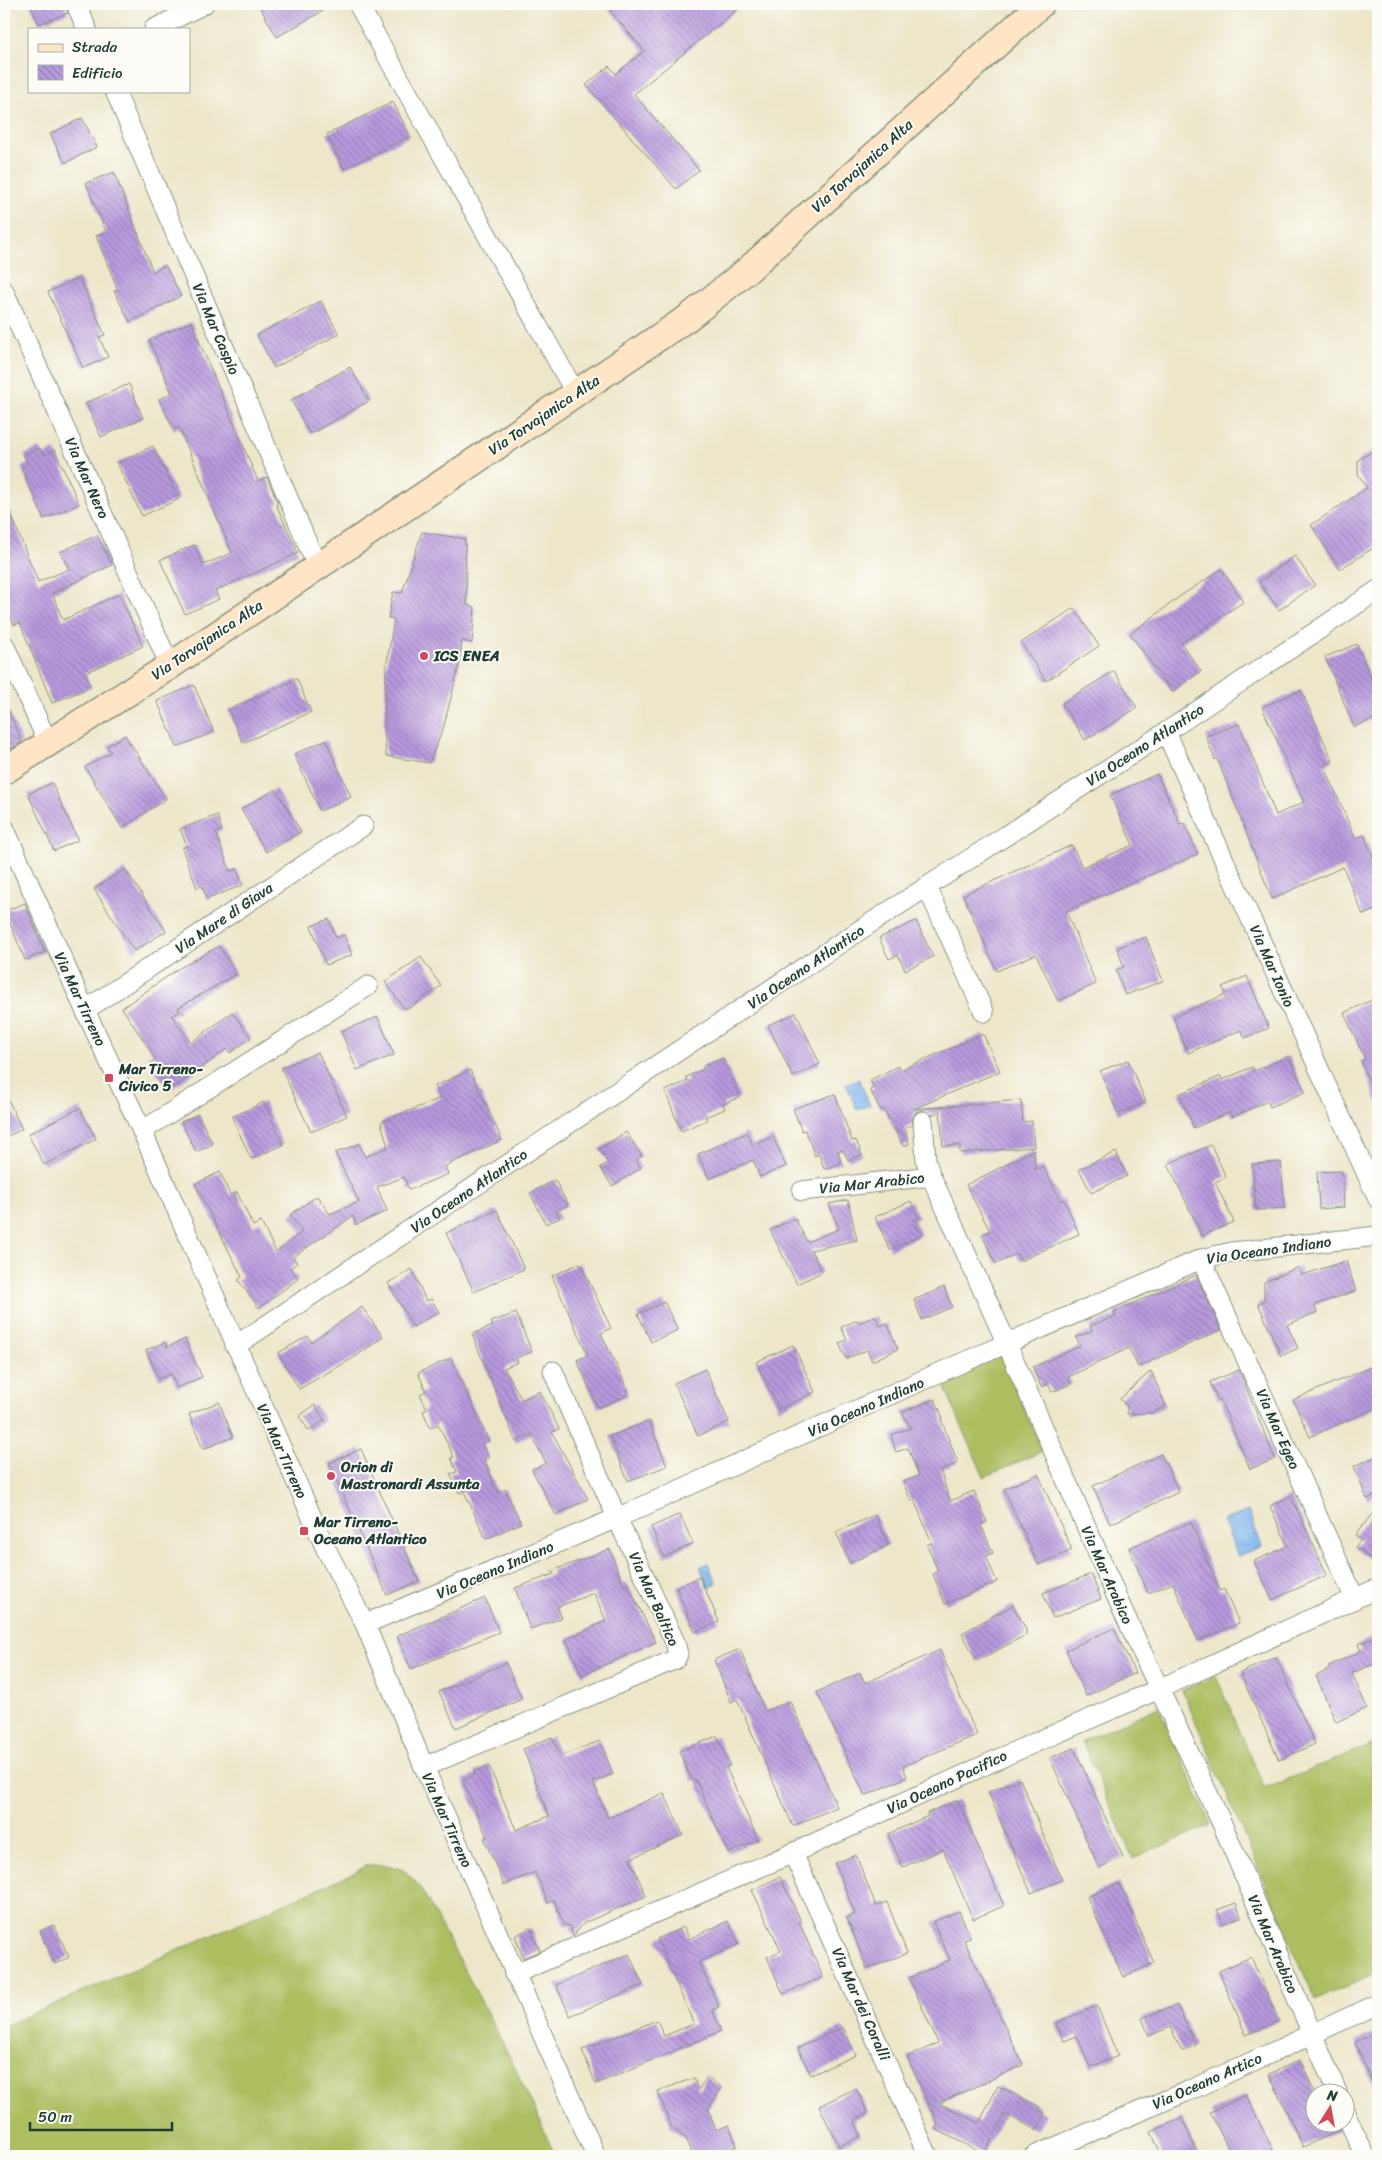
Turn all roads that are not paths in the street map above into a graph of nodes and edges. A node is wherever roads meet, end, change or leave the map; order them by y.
1 (76, 4) edge
2 (204, 4) edge
3 (358, 4) edge
4 (1042, 4) edge
5 (88, 28) edge
6 (156, 28) edge
7 (115, 92) edge
8 (4, 291) edge
9 (576, 394) junction
10 (317, 566) junction
11 (1378, 590) edge
12 (4, 644) edge
13 (170, 666) junction
14 (1166, 732) junction
15 (48, 743) junction
16 (4, 771) edge
17 (363, 826) dead end
18 (4, 827) edge
19 (927, 887) junction
20 (368, 986) dead end
21 (85, 1010) junction
22 (984, 1012) dead end
23 (923, 1121) dead end
24 (142, 1130) junction
25 (931, 1176) junction
26 (802, 1191) dead end
27 (1378, 1199) edge
28 (1378, 1236) edge
29 (1201, 1259) junction
30 (1007, 1344) junction
31 (235, 1346) junction
32 (554, 1371) dead end
33 (617, 1518) junction
34 (1378, 1588) edge
35 (1355, 1598) junction
36 (365, 1624) junction
37 (1159, 1690) junction
38 (424, 1768) junction
39 (794, 1853) junction
40 (514, 1974) junction
41 (1378, 2004) edge
42 (1311, 2034) junction
43 (1333, 2082) edge
44 (1354, 2132) edge
45 (596, 2156) edge
46 (928, 2156) edge
47 (1034, 2156) edge
48 (1365, 2156) edge

1 - 5 street
2 - 6 street
3 - 9 street
4 - 9 street, Via Torvajanica Alta
7 - 10 street, Via Mar Caspio
8 - 13 street, Via Mar Nero
9 - 10 street, Via Torvajanica Alta
10 - 13 street, Via Torvajanica Alta
11 - 14 street, Via Oceano Atlantico
12 - 15 street
13 - 15 street, Via Torvajanica Alta
14 - 19 street, Via Oceano Atlantico
14 - 27 street, Via Mar Ionio
15 - 16 street, Via Torvajanica Alta
17 - 21 street, Via Mare di Giava
18 - 21 street, Via Mar Tirreno
19 - 22 street
19 - 31 street, Via Oceano Atlantico
20 - 24 street
21 - 24 street, Via Mar Tirreno
23 - 25 street
24 - 31 street, Via Mar Tirreno
25 - 26 street, Via Mar Arabico
25 - 30 street, Via Mar Arabico
28 - 29 street, Via Oceano Indiano
29 - 30 street, Via Oceano Indiano
29 - 35 street, Via Mar Egeo
30 - 33 street, Via Oceano Indiano
30 - 37 street, Via Mar Arabico
31 - 36 street, Via Mar Tirreno
32 - 33 street, Via Mar Baltico
33 - 36 street, Via Oceano Indiano
33 - 38 street, Via Mar Baltico
34 - 35 street, Via Oceano Pacifico
35 - 37 street, Via Oceano Pacifico
36 - 38 street, Via Mar Tirreno
37 - 39 street, Via Oceano Pacifico
37 - 42 street, Via Mar Arabico
38 - 40 street, Via Mar Tirreno
39 - 40 street, Via Oceano Pacifico
39 - 46 street, Via Mar dei Coralli
40 - 45 street, Via Mar Tirreno
41 - 42 street, Via Oceano Artico
42 - 43 street, Via Mar Arabico
42 - 47 street, Via Oceano Artico
44 - 48 street

